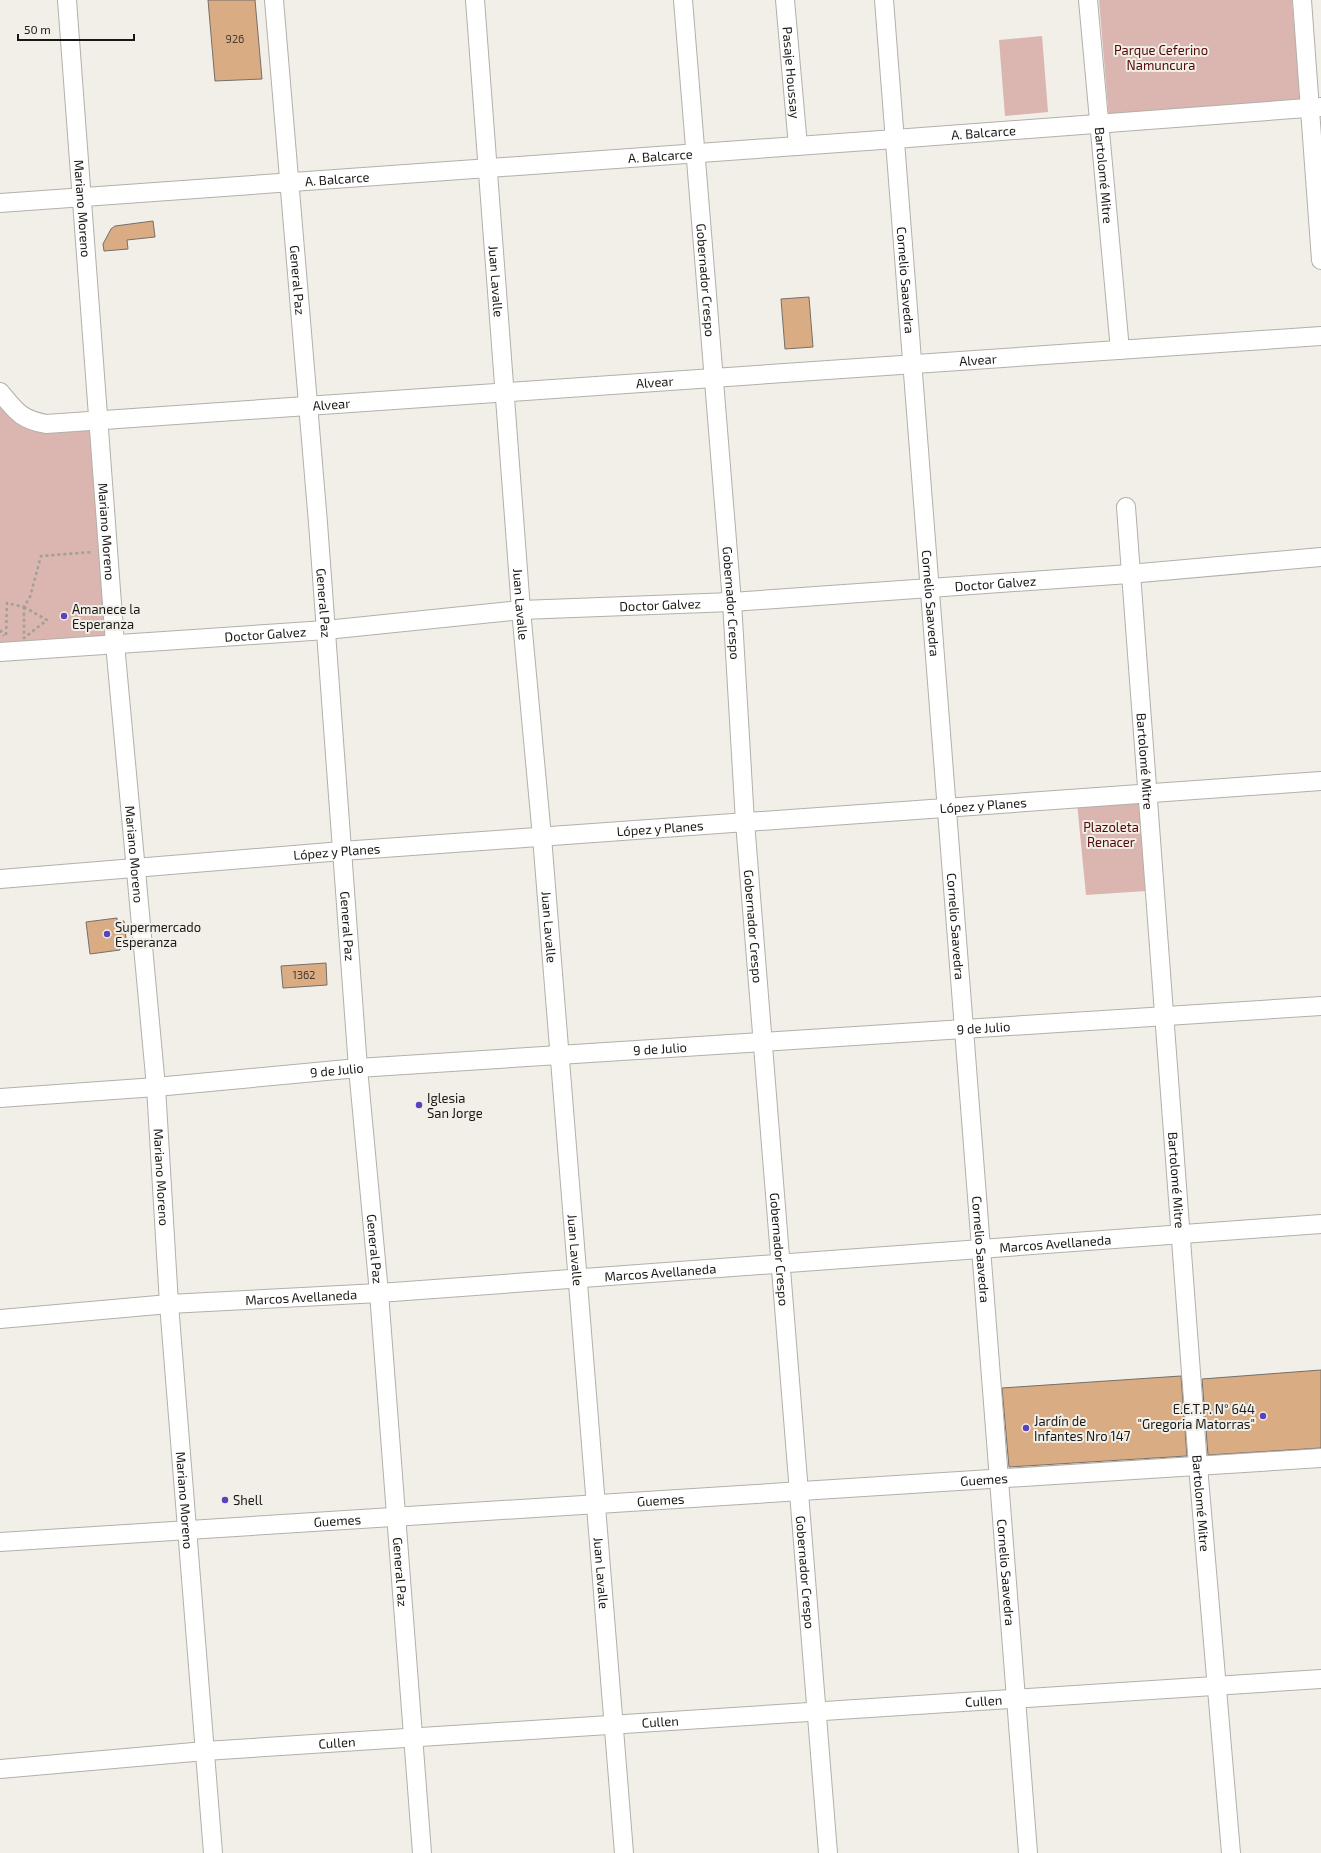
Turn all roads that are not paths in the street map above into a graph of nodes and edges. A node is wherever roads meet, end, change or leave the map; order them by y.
1 (67, 0) edge
2 (274, 0) edge
3 (475, 0) edge
4 (683, 0) edge
5 (785, 0) edge
6 (884, 0) edge
7 (1088, 0) edge
8 (1302, 0) edge
9 (1315, 107) edge
10 (1098, 124) junction
11 (895, 139) junction
12 (798, 146) junction
13 (696, 153) junction
14 (488, 168) junction
15 (290, 182) junction
16 (82, 197) junction
17 (0, 203) edge
18 (1321, 260) edge
19 (1321, 336) edge
20 (1120, 350) junction
21 (913, 364) junction
22 (714, 378) junction
23 (0, 392) edge
24 (504, 392) junction
25 (307, 405) junction
26 (100, 420) junction
27 (1126, 507) dead end
28 (1321, 557) edge
29 (1130, 574) junction
30 (931, 588) junction
31 (732, 602) junction
32 (521, 610) junction
33 (326, 630) junction
34 (116, 644) junction
35 (0, 652) edge
36 (1321, 781) edge
37 (1146, 792) junction
38 (947, 807) junction
39 (746, 822) junction
40 (542, 837) junction
41 (342, 851) junction
42 (136, 868) junction
43 (0, 879) edge
44 (1321, 1006) edge
45 (1164, 1016) junction
46 (964, 1029) junction
47 (763, 1042) junction
48 (560, 1056) junction
49 (358, 1068) junction
50 (156, 1087) junction
51 (0, 1098) edge
52 (1321, 1224) edge
53 (1180, 1235) junction
54 (980, 1249) junction
55 (781, 1263) junction
56 (578, 1278) junction
57 (379, 1293) junction
58 (169, 1304) junction
59 (0, 1318) edge
60 (1321, 1458) edge
61 (1198, 1466) junction
62 (998, 1478) junction
63 (799, 1490) junction
64 (596, 1503) junction
65 (396, 1516) junction
66 (187, 1530) junction
67 (0, 1542) edge
68 (1321, 1679) edge
69 (1217, 1687) junction
70 (1016, 1700) junction
71 (817, 1712) junction
72 (614, 1725) junction
73 (413, 1738) junction
74 (205, 1752) junction
75 (0, 1769) edge
76 (213, 1853) edge
77 (422, 1853) edge
78 (624, 1853) edge
79 (828, 1853) edge
80 (1028, 1853) edge
81 (1231, 1853) edge

1 - 16 street, Mariano Moreno
2 - 15 street, General Paz
3 - 14 street, Juan Lavalle
4 - 13 street, Gobernador Crespo
5 - 12 street, Pasaje Houssay
6 - 11 street, Cornelio Saavedra
7 - 10 street, Bartolomé Mitre
8 - 9 street
9 - 10 street, A. Balcarce
9 - 18 street
10 - 11 street, A. Balcarce
10 - 20 street, Bartolomé Mitre
11 - 12 street, A. Balcarce
11 - 21 street, Cornelio Saavedra
12 - 13 street, A. Balcarce
13 - 14 street, A. Balcarce
13 - 22 street, Gobernador Crespo
14 - 15 street, A. Balcarce
14 - 24 street, Juan Lavalle
15 - 16 street, A. Balcarce
15 - 25 street, General Paz
16 - 17 street, A. Balcarce
16 - 26 street, Mariano Moreno
19 - 20 street, Alvear
20 - 21 street, Alvear
21 - 22 street, Alvear
21 - 30 street, Cornelio Saavedra
22 - 24 street, Alvear
22 - 31 street, Gobernador Crespo
23 - 26 street, Alvear
24 - 25 street, Alvear
24 - 32 street, Juan Lavalle
25 - 26 street, Alvear
25 - 33 street, General Paz
26 - 34 street, Mariano Moreno
27 - 29 street, Bartolomé Mitre
28 - 29 street, Doctor Galvez
29 - 30 street, Doctor Galvez
29 - 37 street, Bartolomé Mitre
30 - 31 street, Doctor Galvez
30 - 38 street, Cornelio Saavedra
31 - 32 street, Doctor Galvez
31 - 39 street, Gobernador Crespo
32 - 33 street, Doctor Galvez
32 - 40 street, Juan Lavalle
33 - 34 street, Doctor Galvez
33 - 41 street, General Paz
34 - 35 street, Doctor Galvez
34 - 42 street, Mariano Moreno
36 - 37 street, López y Planes
37 - 38 street, López y Planes
37 - 45 street, Bartolomé Mitre
38 - 39 street, López y Planes
38 - 46 street, Cornelio Saavedra
39 - 40 street, López y Planes
39 - 47 street, Gobernador Crespo
40 - 41 street, López y Planes
40 - 48 street, Juan Lavalle
41 - 42 street, López y Planes
41 - 49 street, General Paz
42 - 43 street, López y Planes
42 - 50 street, Mariano Moreno
44 - 45 street, 9 de Julio
45 - 46 street, 9 de Julio
45 - 53 street, Bartolomé Mitre
46 - 47 street, 9 de Julio
46 - 54 street, Cornelio Saavedra
47 - 48 street, 9 de Julio
47 - 55 street, Gobernador Crespo
48 - 49 street, 9 de Julio
48 - 56 street, Juan Lavalle
49 - 50 street, 9 de Julio
49 - 57 street, General Paz
50 - 51 street, 9 de Julio
50 - 58 street, Mariano Moreno
52 - 53 street, Marcos Avellaneda
53 - 54 street, Marcos Avellaneda
53 - 61 street, Bartolomé Mitre
54 - 55 street, Marcos Avellaneda
54 - 62 street, Cornelio Saavedra
55 - 56 street, Marcos Avellaneda
55 - 63 street, Gobernador Crespo
56 - 57 street, Marcos Avellaneda
56 - 64 street, Juan Lavalle
57 - 58 street, Marcos Avellaneda
57 - 65 street, General Paz
58 - 59 street, Marcos Avellaneda
58 - 66 street, Mariano Moreno
60 - 61 street, Guemes
61 - 62 street, Guemes
61 - 69 street, Bartolomé Mitre
62 - 63 street, Guemes
62 - 70 street, Cornelio Saavedra
63 - 64 street, Guemes
63 - 71 street, Gobernador Crespo
64 - 65 street, Guemes
64 - 72 street, Juan Lavalle
65 - 66 street, Guemes
65 - 73 street, General Paz
66 - 67 street, Guemes
66 - 74 street, Mariano Moreno
68 - 69 street, Cullen
69 - 70 street, Cullen
69 - 81 street, Bartolomé Mitre
70 - 71 street, Cullen
70 - 80 street, Cornelio Saavedra
71 - 72 street, Cullen
71 - 79 street, Gobernador Crespo
72 - 73 street, Cullen
72 - 78 street, Juan Lavalle
73 - 74 street, Cullen
73 - 77 street, General Paz
74 - 75 street, Cullen
74 - 76 street, Mariano Moreno

